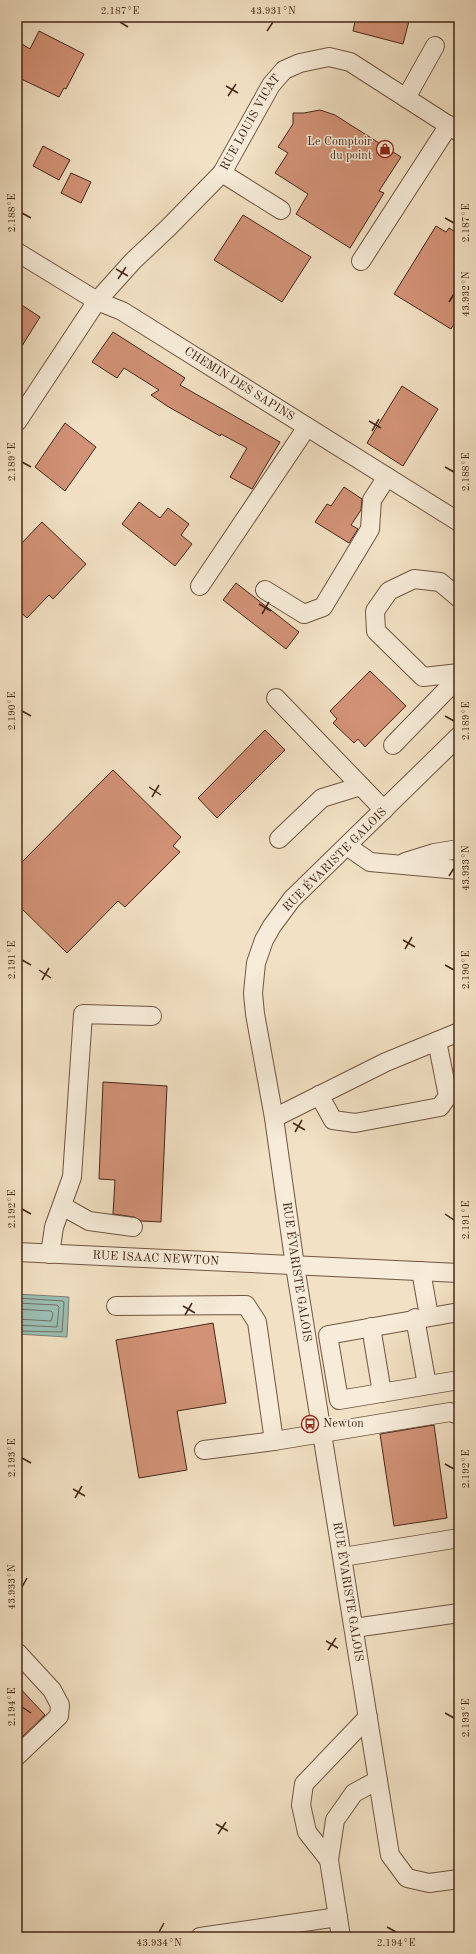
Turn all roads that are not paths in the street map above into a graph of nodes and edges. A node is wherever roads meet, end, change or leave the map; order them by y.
1 (436, 46) dead end
2 (406, 98) junction
3 (454, 128) edge
4 (222, 173) junction
5 (281, 210) dead end
6 (17, 252) edge
7 (361, 261) dead end
8 (97, 301) junction
9 (17, 422) edge
10 (307, 427) junction
11 (387, 477) junction
12 (459, 522) edge
13 (200, 586) dead end
14 (265, 590) dead end
15 (459, 598) edge
16 (459, 673) edge
17 (459, 677) edge
18 (276, 698) dead end
19 (459, 736) edge
20 (393, 745) dead end
21 (361, 786) junction
22 (384, 810) junction
23 (279, 839) dead end
24 (347, 846) junction
25 (459, 849) edge
26 (394, 865) junction
27 (459, 870) edge
28 (152, 1016) dead end
29 (459, 1032) edge
30 (438, 1041) junction
31 (319, 1095) junction
32 (274, 1118) junction
33 (62, 1206) junction
34 (133, 1227) dead end
35 (17, 1252) edge
36 (50, 1254) junction
37 (296, 1266) junction
38 (422, 1271) junction
39 (459, 1272) edge
40 (116, 1306) dead end
41 (459, 1312) edge
42 (422, 1317) junction
43 (371, 1327) junction
44 (459, 1380) edge
45 (427, 1385) junction
46 (382, 1393) junction
47 (459, 1415) edge
48 (322, 1433) junction
49 (274, 1441) junction
50 (204, 1450) dead end
51 (459, 1538) edge
52 (343, 1557) junction
53 (459, 1613) edge
54 (354, 1628) junction
55 (17, 1652) edge
56 (368, 1717) junction
57 (17, 1756) edge
58 (378, 1780) junction
59 (328, 1860) junction
60 (459, 1879) edge
61 (338, 1917) junction
62 (200, 1937) edge
63 (341, 1937) edge

1 - 2 street
2 - 3 street, RUE LOUIS VICAT
2 - 4 street, RUE LOUIS VICAT
3 - 7 street
4 - 5 street
4 - 8 street, RUE LOUIS VICAT
6 - 8 street, CHEMIN DES SAPINS
8 - 9 street, RUE LOUIS VICAT
8 - 10 street, CHEMIN DES SAPINS
10 - 11 street, CHEMIN DES SAPINS
10 - 13 street
11 - 12 street, CHEMIN DES SAPINS
11 - 14 street
15 - 16 street
17 - 20 street
18 - 21 street
19 - 22 street, RUE ÉVARISTE GALOIS
21 - 22 street
21 - 23 street
22 - 24 street, RUE ÉVARISTE GALOIS
24 - 26 street
24 - 32 street, RUE ÉVARISTE GALOIS
25 - 26 street
26 - 27 street
28 - 33 street
29 - 30 street
30 - 31 street
30 - 31 street
31 - 32 street
32 - 37 street, RUE ÉVARISTE GALOIS
33 - 34 street
33 - 36 street
35 - 36 street, RUE ISAAC NEWTON
36 - 37 street, RUE ISAAC NEWTON
37 - 38 street, RUE ISAAC NEWTON
37 - 48 street, RUE ÉVARISTE GALOIS
38 - 39 street, RUE ISAAC NEWTON
38 - 42 street
40 - 49 street
41 - 42 street
42 - 43 street
42 - 45 street
43 - 46 street
43 - 46 street
44 - 45 street
45 - 46 street
47 - 48 street
48 - 49 street
48 - 52 street, RUE ÉVARISTE GALOIS
49 - 50 street
51 - 52 street
52 - 54 street, RUE ÉVARISTE GALOIS
53 - 54 street
54 - 56 street, RUE ÉVARISTE GALOIS
55 - 57 street
56 - 58 street, RUE ÉVARISTE GALOIS
56 - 59 street
58 - 59 street
58 - 60 street, RUE ÉVARISTE GALOIS
59 - 61 street
61 - 62 street
61 - 63 street

